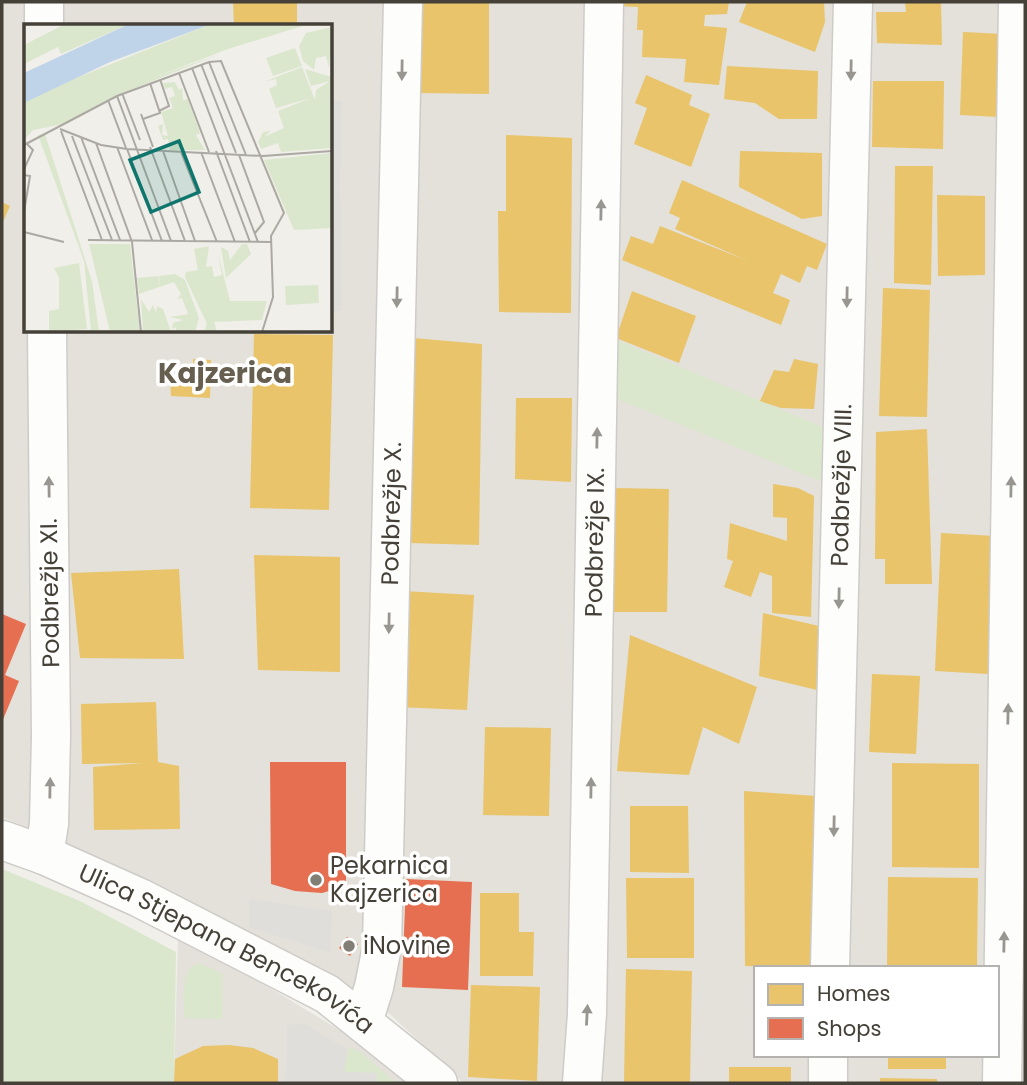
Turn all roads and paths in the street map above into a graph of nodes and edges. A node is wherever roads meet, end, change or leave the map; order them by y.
1 (44, 2) edge
2 (403, 2) edge
3 (604, 2) edge
4 (853, 2) edge
5 (1018, 2) edge
6 (44, 24) edge
7 (47, 332) edge
8 (2, 840) edge
9 (44, 855) junction
10 (830, 966) edge
11 (363, 1022) junction
12 (828, 1057) edge
13 (438, 1083) edge
14 (582, 1083) edge
15 (828, 1083) edge
16 (1002, 1083) edge

1 - 6 street
2 -> 11 street, Podbrežje X.
14 -> 3 street, Podbrežje IX.
4 -> 10 street, Podbrežje VIII.
16 -> 5 street
9 -> 7 street, Podbrežje XI.
8 - 9 street, Ulica Stjepana Bencekovića
9 - 11 street, Ulica Stjepana Bencekovića
11 - 13 street, Ulica Stjepana Bencekovića
12 - 15 street

